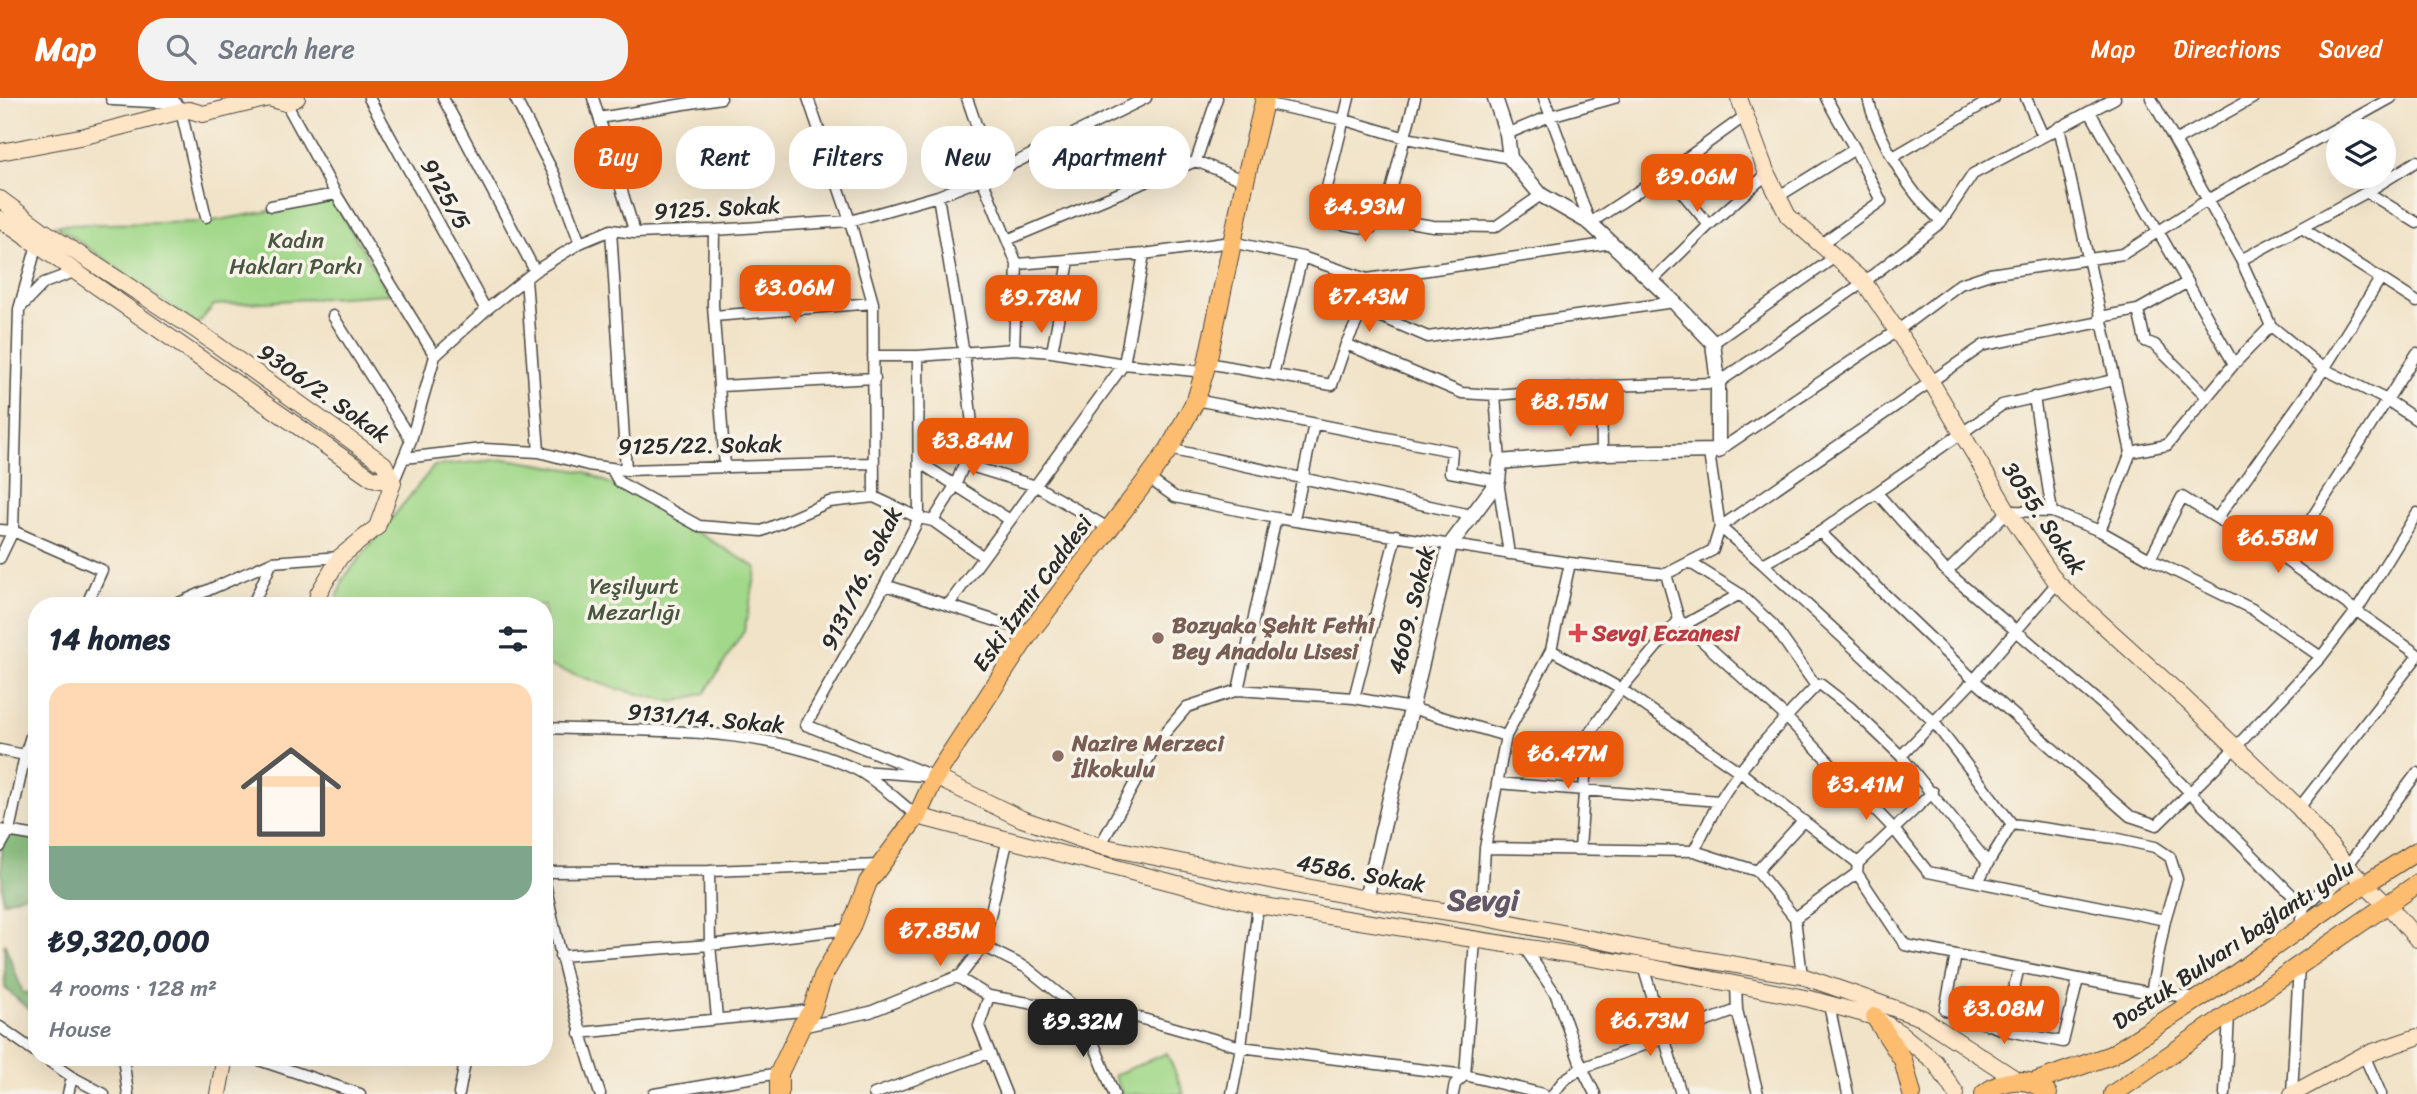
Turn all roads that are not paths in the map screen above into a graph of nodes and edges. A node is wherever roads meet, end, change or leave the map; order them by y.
1 (113, 98) edge
2 (204, 98) edge
3 (269, 98) edge
4 (369, 98) edge
5 (443, 98) edge
6 (515, 98) edge
7 (593, 98) edge
8 (721, 98) edge
9 (808, 98) edge
10 (967, 98) edge
11 (1217, 98) edge
12 (1349, 98) edge
13 (1415, 98) edge
14 (1495, 98) edge
15 (1544, 98) edge
16 (1614, 98) edge
17 (1739, 98) edge
18 (1826, 98) edge
19 (1868, 98) edge
20 (1994, 98) edge
21 (2026, 98) edge
22 (2115, 98) edge
23 (2151, 98) edge
24 (2253, 98) edge
25 (2392, 98) edge
26 (1139, 100) edge
27 (292, 101) edge
28 (1265, 101) edge
29 (178, 105) edge
30 (2090, 112) junction
31 (1550, 116) junction
32 (1745, 116) junction
33 (599, 118) junction
34 (1345, 120) junction
35 (977, 126) edge
36 (2059, 127) junction
37 (1507, 134) junction
38 (2043, 136) junction
39 (1406, 138) junction
40 (2175, 141) junction
41 (1855, 149) junction
42 (0, 152) edge
43 (1893, 157) junction
44 (1510, 159) junction
45 (1196, 161) junction
46 (2417, 161) edge
47 (1015, 163) edge
48 (1665, 173) junction
49 (1767, 174) junction
50 (1245, 181) junction
51 (956, 189) edge
52 (986, 189) edge
53 (2367, 192) junction
54 (336, 194) junction
55 (1541, 195) junction
56 (938, 196) junction
57 (1779, 196) junction
58 (0, 199) edge
59 (2209, 199) junction
60 (271, 206) dead end
61 (206, 217) dead end
62 (1384, 218) junction
63 (0, 219) edge
64 (850, 221) junction
65 (1941, 222) junction
66 (1590, 223) junction
67 (2417, 223) edge
68 (1709, 225) junction
69 (2302, 228) junction
70 (611, 230) junction
71 (714, 230) junction
72 (635, 233) junction
73 (2158, 233) junction
74 (39, 238) junction
75 (1007, 240) junction
76 (580, 243) junction
77 (1231, 243) junction
78 (1612, 243) junction
79 (1821, 244) junction
80 (1144, 254) junction
81 (1302, 257) junction
82 (1835, 257) junction
83 (2088, 260) junction
84 (2241, 260) junction
85 (1069, 261) junction
86 (1017, 264) junction
87 (74, 272) junction
88 (530, 275) junction
89 (1367, 279) junction
90 (2380, 279) junction
91 (1652, 281) junction
92 (1864, 282) junction
93 (2188, 282) junction
94 (1674, 302) junction
95 (2417, 302) edge
96 (873, 303) junction
97 (19, 309) junction
98 (1363, 309) junction
99 (486, 310) junction
100 (2138, 310) junction
101 (332, 316) dead end
102 (714, 316) junction
103 (2101, 320) junction
104 (2271, 326) junction
105 (1898, 330) junction
106 (1713, 343) junction
107 (1346, 344) junction
108 (1014, 349) junction
109 (1052, 352) junction
110 (2417, 353) edge
111 (964, 354) junction
112 (435, 356) junction
113 (873, 356) junction
114 (918, 356) junction
115 (1124, 364) junction
116 (2234, 364) junction
117 (1206, 368) junction
118 (2324, 369) junction
119 (1273, 375) junction
120 (875, 378) junction
121 (1930, 380) junction
122 (2114, 380) junction
123 (1718, 383) junction
124 (721, 386) junction
125 (1601, 386) junction
126 (1495, 395) junction
127 (2206, 396) junction
128 (2034, 397) junction
129 (1196, 400) junction
130 (2387, 400) junction
131 (2417, 420) edge
132 (1314, 424) junction
133 (1962, 432) junction
134 (411, 440) junction
135 (1169, 449) junction
136 (539, 452) junction
137 (1714, 452) junction
138 (2131, 452) junction
139 (1602, 453) junction
140 (404, 458) junction
141 (919, 462) junction
142 (1500, 462) junction
143 (872, 463) junction
144 (964, 464) junction
145 (725, 467) junction
146 (611, 468) junction
147 (626, 470) junction
148 (1148, 478) junction
149 (1302, 479) junction
150 (1498, 481) junction
151 (393, 483) junction
152 (955, 486) junction
153 (1036, 486) junction
154 (1877, 493) junction
155 (874, 497) junction
156 (2008, 511) junction
157 (2052, 512) junction
158 (2417, 513) edge
159 (1471, 515) junction
160 (2218, 517) junction
161 (919, 518) junction
162 (1276, 518) junction
163 (1294, 519) junction
164 (1010, 520) junction
165 (933, 521) junction
166 (1720, 527) junction
167 (1110, 529) junction
168 (0, 530) edge
169 (13, 531) junction
170 (2100, 531) junction
171 (1820, 532) junction
172 (1396, 535) junction
173 (1450, 545) junction
174 (1509, 554) junction
175 (982, 556) junction
176 (340, 557) junction
177 (0, 558) edge
178 (2150, 559) junction
179 (2285, 560) junction
180 (272, 562) junction
181 (1689, 562) junction
182 (1570, 563) junction
183 (1763, 564) junction
184 (1947, 572) junction
185 (1665, 574) junction
186 (2057, 583) junction
187 (885, 584) junction
188 (1740, 594) junction
189 (90, 597) edge
190 (192, 597) edge
191 (256, 597) edge
192 (318, 597) edge
193 (949, 604) junction
194 (2357, 610) junction
195 (1682, 622) junction
196 (1030, 632) junction
197 (2015, 632) junction
198 (1551, 650) junction
199 (2417, 656) edge
200 (2321, 657) junction
201 (1974, 680) junction
202 (1816, 685) junction
203 (1238, 690) junction
204 (1621, 690) junction
205 (1354, 698) junction
206 (1411, 708) junction
207 (1786, 717) junction
208 (1933, 722) junction
209 (553, 731) edge
210 (1506, 736) junction
211 (28, 745) edge
212 (2234, 748) junction
213 (0, 750) edge
214 (25, 754) junction
215 (1901, 756) junction
216 (859, 771) junction
217 (1741, 772) junction
218 (2417, 773) edge
219 (935, 777) junction
220 (1497, 783) junction
221 (1583, 788) junction
222 (1933, 792) junction
223 (2190, 792) junction
224 (1719, 801) junction
225 (2299, 808) junction
226 (917, 816) junction
227 (1803, 821) junction
228 (2012, 824) junction
229 (1893, 828) junction
230 (4, 831) edge
231 (28, 835) edge
232 (1008, 838) junction
233 (1100, 846) junction
234 (0, 847) edge
235 (1485, 848) junction
236 (1580, 849) junction
237 (1694, 851) junction
238 (2417, 851) edge
239 (1988, 863) junction
240 (880, 865) junction
241 (2347, 866) junction
242 (1857, 868) junction
243 (709, 871) junction
244 (1757, 871) junction
245 (553, 872) edge
246 (1978, 882) junction
247 (2366, 884) junction
248 (2417, 884) edge
249 (1366, 899) junction
250 (1258, 905) junction
251 (2388, 905) junction
252 (2304, 908) junction
253 (1481, 916) junction
254 (1795, 918) junction
255 (2165, 920) junction
256 (553, 925) edge
257 (850, 929) junction
258 (2298, 930) junction
259 (2417, 939) edge
260 (1475, 940) junction
261 (710, 945) junction
262 (983, 947) junction
263 (1524, 947) junction
264 (1956, 955) junction
265 (559, 956) junction
266 (2300, 965) junction
267 (1643, 966) junction
268 (2019, 967) junction
269 (1802, 976) junction
270 (957, 977) junction
271 (2078, 979) junction
272 (1736, 985) junction
273 (2151, 993) junction
274 (989, 996) junction
275 (2201, 998) junction
276 (1829, 1005) junction
277 (812, 1010) junction
278 (1737, 1010) junction
279 (1081, 1012) junction
280 (2229, 1014) junction
281 (1875, 1017) junction
282 (717, 1018) junction
283 (0, 1027) edge
284 (801, 1027) junction
285 (2004, 1030) junction
286 (579, 1033) junction
287 (1664, 1036) junction
288 (2417, 1037) edge
289 (28, 1047) edge
290 (1241, 1047) junction
291 (989, 1053) junction
292 (2364, 1055) junction
293 (56, 1066) edge
294 (124, 1066) edge
295 (223, 1066) edge
296 (277, 1066) edge
297 (464, 1066) edge
298 (1582, 1068) junction
299 (779, 1073) junction
300 (1465, 1075) junction
301 (72, 1077) junction
302 (2025, 1082) junction
303 (68, 1094) edge
304 (104, 1094) edge
305 (128, 1094) edge
306 (218, 1094) edge
307 (360, 1094) edge
308 (459, 1094) edge
309 (600, 1094) edge
310 (654, 1094) edge
311 (779, 1094) edge
312 (874, 1094) edge
313 (1006, 1094) edge
314 (1114, 1094) edge
315 (1232, 1094) edge
316 (1453, 1094) edge
317 (1544, 1094) edge
318 (1553, 1094) edge
319 (1595, 1094) edge
320 (1681, 1094) edge
321 (1758, 1094) edge
322 (1848, 1094) edge
323 (1912, 1094) edge
324 (1956, 1094) edge
325 (1984, 1094) edge
326 (2048, 1094) edge
327 (2113, 1094) edge
328 (2225, 1094) edge
329 (2292, 1094) edge
330 (2381, 1094) edge

1 - 29 street
2 - 29 main road
3 - 27 main road
3 - 29 main road
4 - 99 street, 9125/5
5 - 88 street
6 - 76 street
7 - 33 street
8 - 33 street
9 - 64 street
10 - 35 street
11 - 45 street
12 - 34 street
13 - 39 street
14 - 37 street
15 - 31 street
16 - 31 street
17 - 32 main road, 3055. Sokak
18 - 41 street
19 - 43 street
20 - 43 street
21 - 38 street
22 - 30 street
23 - 40 street
24 - 40 street
25 - 59 street
26 - 47 street, 9125. Sokak
27 - 54 street
28 - 34 street
28 - 50 main road, Eski İzmir Caddesi
29 - 42 main road
29 - 61 street
30 - 36 street
30 - 73 street
31 - 37 street
31 - 66 street
32 - 48 street
32 - 49 main road, 3055. Sokak
33 - 72 street
34 - 39 street
34 - 62 street
36 - 38 street
36 - 83 street
37 - 44 street
38 - 65 street
39 - 44 street
39 - 62 street
40 - 59 street
41 - 57 street
41 - 79 street
43 - 65 street
44 - 55 street
45 - 50 street
45 - 75 street
46 - 53 street
48 - 66 street
48 - 68 street
49 - 57 main road, 3055. Sokak
49 - 68 street
50 - 77 main road, Eski İzmir Caddesi
51 - 56 street, 9125. Sokak
52 - 75 street
53 - 67 street
53 - 69 street
54 - 60 street
54 - 112 street
55 - 62 street
55 - 66 street
56 - 64 street, 9125. Sokak
56 - 111 street
57 - 79 main road, 3055. Sokak
58 - 74 main road, 9306/2. Sokak
59 - 73 street
59 - 84 street
63 - 74 main road, 9306/2. Sokak
64 - 71 street, 9125. Sokak
64 - 96 street
65 - 92 street
66 - 78 street
68 - 91 street
69 - 84 street
69 - 90 street
70 - 72 street, 9125. Sokak
70 - 76 street, 9125. Sokak
70 - 147 street
71 - 72 street, 9125. Sokak
71 - 102 street
73 - 83 street
73 - 93 street
74 - 87 main road, 9306/2. Sokak
74 - 97 street
74 - 151 main road, 9306/2. Sokak
75 - 86 street
76 - 88 street, 9125. Sokak
77 - 80 street
77 - 81 street
77 - 117 main road, Eski İzmir Caddesi
78 - 89 street
78 - 91 street
79 - 82 main road, 3055. Sokak
80 - 85 street
80 - 115 street
81 - 89 street
81 - 119 street
82 - 92 main road, 3055. Sokak
82 - 106 street
83 - 103 street
83 - 105 street
84 - 104 street
85 - 86 street
85 - 109 street
86 - 108 street
87 - 97 street
87 - 151 main road, 9306/2. Sokak
88 - 99 street, 9125. Sokak
88 - 136 street
89 - 98 street
90 - 95 street
90 - 118 street
91 - 94 street
92 - 105 main road, 3055. Sokak
92 - 123 street
93 - 100 street
93 - 116 street
94 - 98 street
94 - 106 street
96 - 102 street
96 - 113 street
97 - 169 street
98 - 107 street
99 - 112 street, 9125. Sokak
100 - 103 street
100 - 127 street
101 - 134 street
102 - 124 street
103 - 121 street
103 - 122 street
104 - 116 street
104 - 118 street
105 - 121 main road, 3055. Sokak
105 - 137 street
106 - 123 street
107 - 119 street
107 - 126 street
108 - 109 street
108 - 111 street
109 - 115 street
110 - 130 street
111 - 114 street
111 - 144 street
112 - 134 street
113 - 114 street
113 - 120 street
114 - 141 street, 9131/16. Sokak
115 - 117 street
115 - 153 street
116 - 127 street
117 - 119 street
117 - 129 main road, Eski İzmir Caddesi
118 - 130 street
118 - 160 street
120 - 124 street
120 - 143 street
121 - 133 main road, 3055. Sokak
121 - 166 street
122 - 128 street
122 - 138 street
123 - 125 street
123 - 137 street
124 - 145 street
125 - 126 street
125 - 139 street
126 - 142 street
127 - 138 street
128 - 133 street
128 - 157 street
129 - 132 street
129 - 135 main road, Eski İzmir Caddesi
130 - 131 street
130 - 179 street
132 - 149 street
132 - 150 street
133 - 154 street
133 - 156 main road, 3055. Sokak
134 - 140 street
135 - 148 main road, Eski İzmir Caddesi
135 - 149 street
136 - 140 street, 9125/22. Sokak
136 - 146 street, 9125/22. Sokak
137 - 139 street
137 - 166 street
138 - 170 street
139 - 142 street
140 - 151 street
141 - 152 street
141 - 161 street, 9131/16. Sokak
142 - 150 street
143 - 145 street, 9125/22. Sokak
143 - 155 street
144 - 152 street
144 - 153 street
145 - 147 street, 9125/22. Sokak
146 - 147 street, 9125/22. Sokak
146 - 155 street
148 - 162 street
148 - 167 main road, Eski İzmir Caddesi
149 - 159 street
149 - 163 street
150 - 159 street, 4609. Sokak
150 - 174 street
151 - 176 main road
152 - 164 street
152 - 165 street
153 - 164 street
153 - 167 street
154 - 171 street
154 - 184 street
155 - 161 street
156 - 157 street
156 - 184 street
156 - 186 main road, 3055. Sokak
157 - 170 street
158 - 194 street
159 - 173 street, 4609. Sokak
160 - 178 street
160 - 179 street
161 - 165 street
161 - 187 street, 9131/16. Sokak
162 - 163 street
162 - 203 street
163 - 172 street
164 - 175 street
165 - 175 street
166 - 181 street
166 - 183 street
167 - 196 main road, Eski İzmir Caddesi
168 - 169 street
169 - 177 street
169 - 189 street
170 - 178 street
171 - 183 street
171 - 201 street
172 - 173 street
172 - 205 street
173 - 174 street
173 - 206 street, 4609. Sokak
174 - 182 street
175 - 193 street
176 - 180 street
176 - 192 main road
178 - 200 street
179 - 194 street
180 - 190 street
180 - 191 street
181 - 185 street
181 - 188 street
182 - 185 street
182 - 198 street
183 - 208 street
184 - 197 street
185 - 195 street
186 - 197 street
186 - 212 main road, 3055. Sokak
187 - 193 street
187 - 219 street, 9131/16. Sokak
188 - 195 street
188 - 202 street
193 - 196 street
194 - 199 street
194 - 200 street
195 - 204 street
195 - 207 street
196 - 219 main road, Eski İzmir Caddesi
197 - 201 street
197 - 223 street
198 - 204 street
198 - 210 street
199 - 225 street
200 - 212 street
201 - 208 street
201 - 223 street
202 - 207 street
202 - 215 street
203 - 205 street
203 - 233 street
204 - 217 street
204 - 221 street
205 - 206 street
206 - 210 street
206 - 249 street, 4609. Sokak
207 - 217 street
207 - 229 street
208 - 215 street
208 - 228 street
209 - 216 street, 9131/14. Sokak
210 - 220 street
211 - 214 street
212 - 223 street
212 - 225 main road, 3055. Sokak
213 - 214 street
214 - 230 street
215 - 222 street
216 - 219 street, 9131/14. Sokak
216 - 226 street, 9131/14. Sokak
217 - 224 street
217 - 227 street
218 - 241 street
219 - 226 main road, Eski İzmir Caddesi
219 - 233 main road, 4586. Sokak
220 - 221 street
220 - 235 street
221 - 224 street
221 - 236 street
222 - 229 street
222 - 239 street
223 - 252 street
224 - 237 street
225 - 241 main road, 3055. Sokak
226 - 232 main road, 4586. Sokak
226 - 240 main road, Eski İzmir Caddesi
227 - 242 street
227 - 244 street
228 - 239 street
228 - 255 street
229 - 242 street
229 - 246 street
230 - 231 street
230 - 234 street
232 - 250 main road, 4586. Sokak
232 - 262 street
233 - 249 main road, 4586. Sokak
235 - 236 street
235 - 253 street
236 - 237 street
237 - 244 street
238 - 247 main road, Dostuk Bulvarı bağlantı yolu
239 - 246 street
240 - 243 street
240 - 257 main road, Eski İzmir Caddesi
241 - 247 main road, 3055. Sokak
241 - 252 street
242 - 254 street
242 - 264 street
243 - 245 street
243 - 261 street
244 - 254 street
246 - 255 street
247 - 251 main road, 3055. Sokak
247 - 258 main road, Dostuk Bulvarı bağlantı yolu
248 - 251 main road
249 - 253 main road, 4586. Sokak
250 - 260 main road, 4586. Sokak
250 - 290 street
251 - 259 main road, 3055. Sokak
251 - 266 main road
252 - 258 street
253 - 269 main road, 4586. Sokak
254 - 269 street
255 - 273 street
256 - 265 street
257 - 261 street
257 - 277 main road, Eski İzmir Caddesi
258 - 275 main road, Dostuk Bulvarı bağlantı yolu
260 - 263 main road, 4586. Sokak
260 - 300 street
261 - 265 street
261 - 282 street
262 - 270 street
262 - 279 street
263 - 267 main road, 4586. Sokak
263 - 298 street
264 - 268 street
264 - 285 street
265 - 286 street
266 - 280 main road
266 - 329 street
267 - 272 main road, 4586. Sokak
267 - 287 street
268 - 271 street
268 - 285 street
269 - 302 main road, 4586. Sokak
270 - 274 street
270 - 284 street
271 - 273 street
271 - 285 street
272 - 276 main road, 4586. Sokak
272 - 278 street
273 - 275 street
274 - 279 street
274 - 291 street
275 - 302 main road, Dostuk Bulvarı bağlantı yolu
276 - 281 main road, 4586. Sokak
276 - 322 street
277 - 282 street
277 - 284 main road, Eski İzmir Caddesi
278 - 287 street
278 - 321 street
279 - 290 street
279 - 314 street
280 - 327 main road
280 - 328 street
281 - 323 main road
281 - 324 main road, 4586. Sokak
282 - 286 street
283 - 289 street
284 - 299 main road, Eski İzmir Caddesi
286 - 309 street
287 - 298 street
287 - 320 street
288 - 292 main road
290 - 300 street
290 - 315 street
291 - 312 street
291 - 313 street
292 - 329 main road
292 - 330 street
293 - 301 street
294 - 305 street
295 - 306 main road
296 - 307 street
297 - 308 street
298 - 318 street
298 - 319 street
299 - 310 street
299 - 311 main road, Eski İzmir Caddesi
300 - 316 street
300 - 317 street
301 - 303 street
301 - 304 street
302 - 325 main road, Dostuk Bulvarı bağlantı yolu
302 - 326 main road

